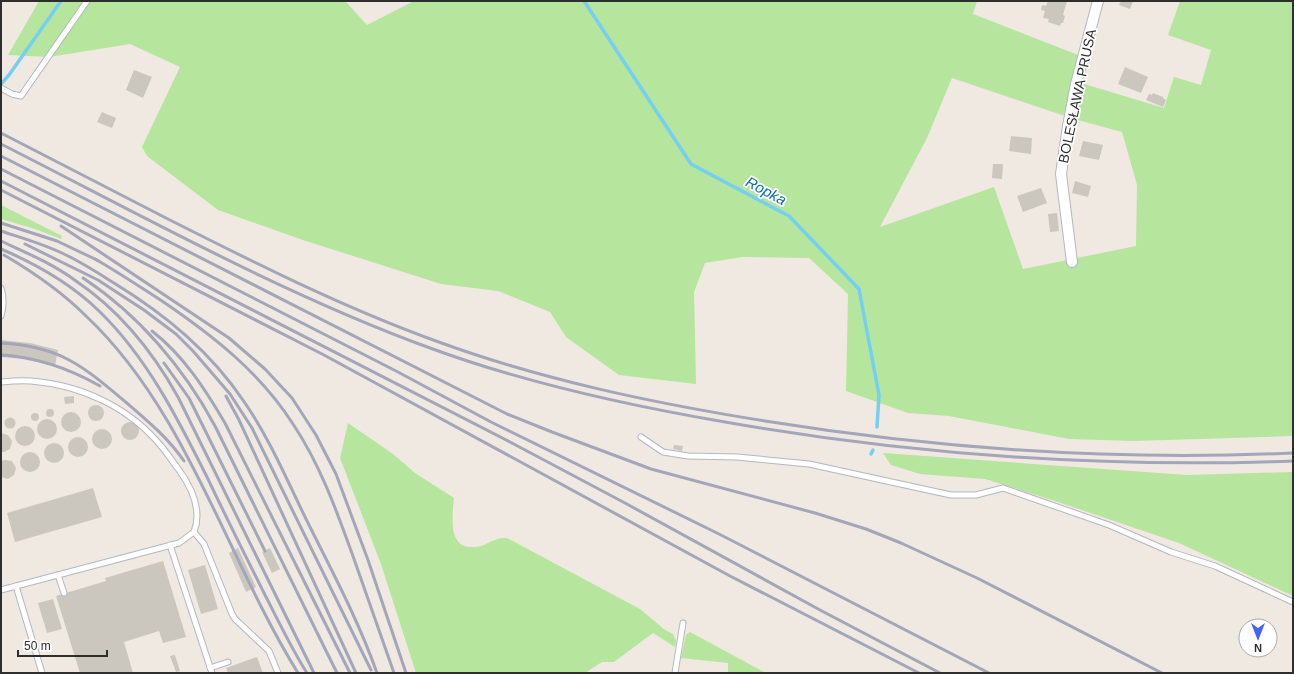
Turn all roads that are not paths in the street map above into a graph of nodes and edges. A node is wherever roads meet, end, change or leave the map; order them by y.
1 (87, 1) edge
2 (1098, 1) edge
3 (1, 88) edge
4 (1072, 262) dead end
5 (1, 288) edge
6 (1, 316) edge
7 (1, 382) edge
8 (641, 437) dead end
9 (194, 532) junction
10 (170, 545) junction
11 (58, 575) junction
12 (16, 586) junction
13 (1, 590) edge
14 (64, 593) dead end
15 (1293, 602) edge
16 (682, 623) dead end
17 (228, 662) dead end
18 (211, 671) edge
19 (42, 673) edge
20 (278, 673) edge
21 (675, 673) edge

1 - 3 lane
2 - 4 street, BOLESŁAWA PRUSA
5 - 6 lane
7 - 9 lane
8 - 15 lane
9 - 10 lane
9 - 20 lane
10 - 11 lane
10 - 18 lane
11 - 12 lane
11 - 14 lane
12 - 13 lane
12 - 19 lane
16 - 21 lane
17 - 18 lane

